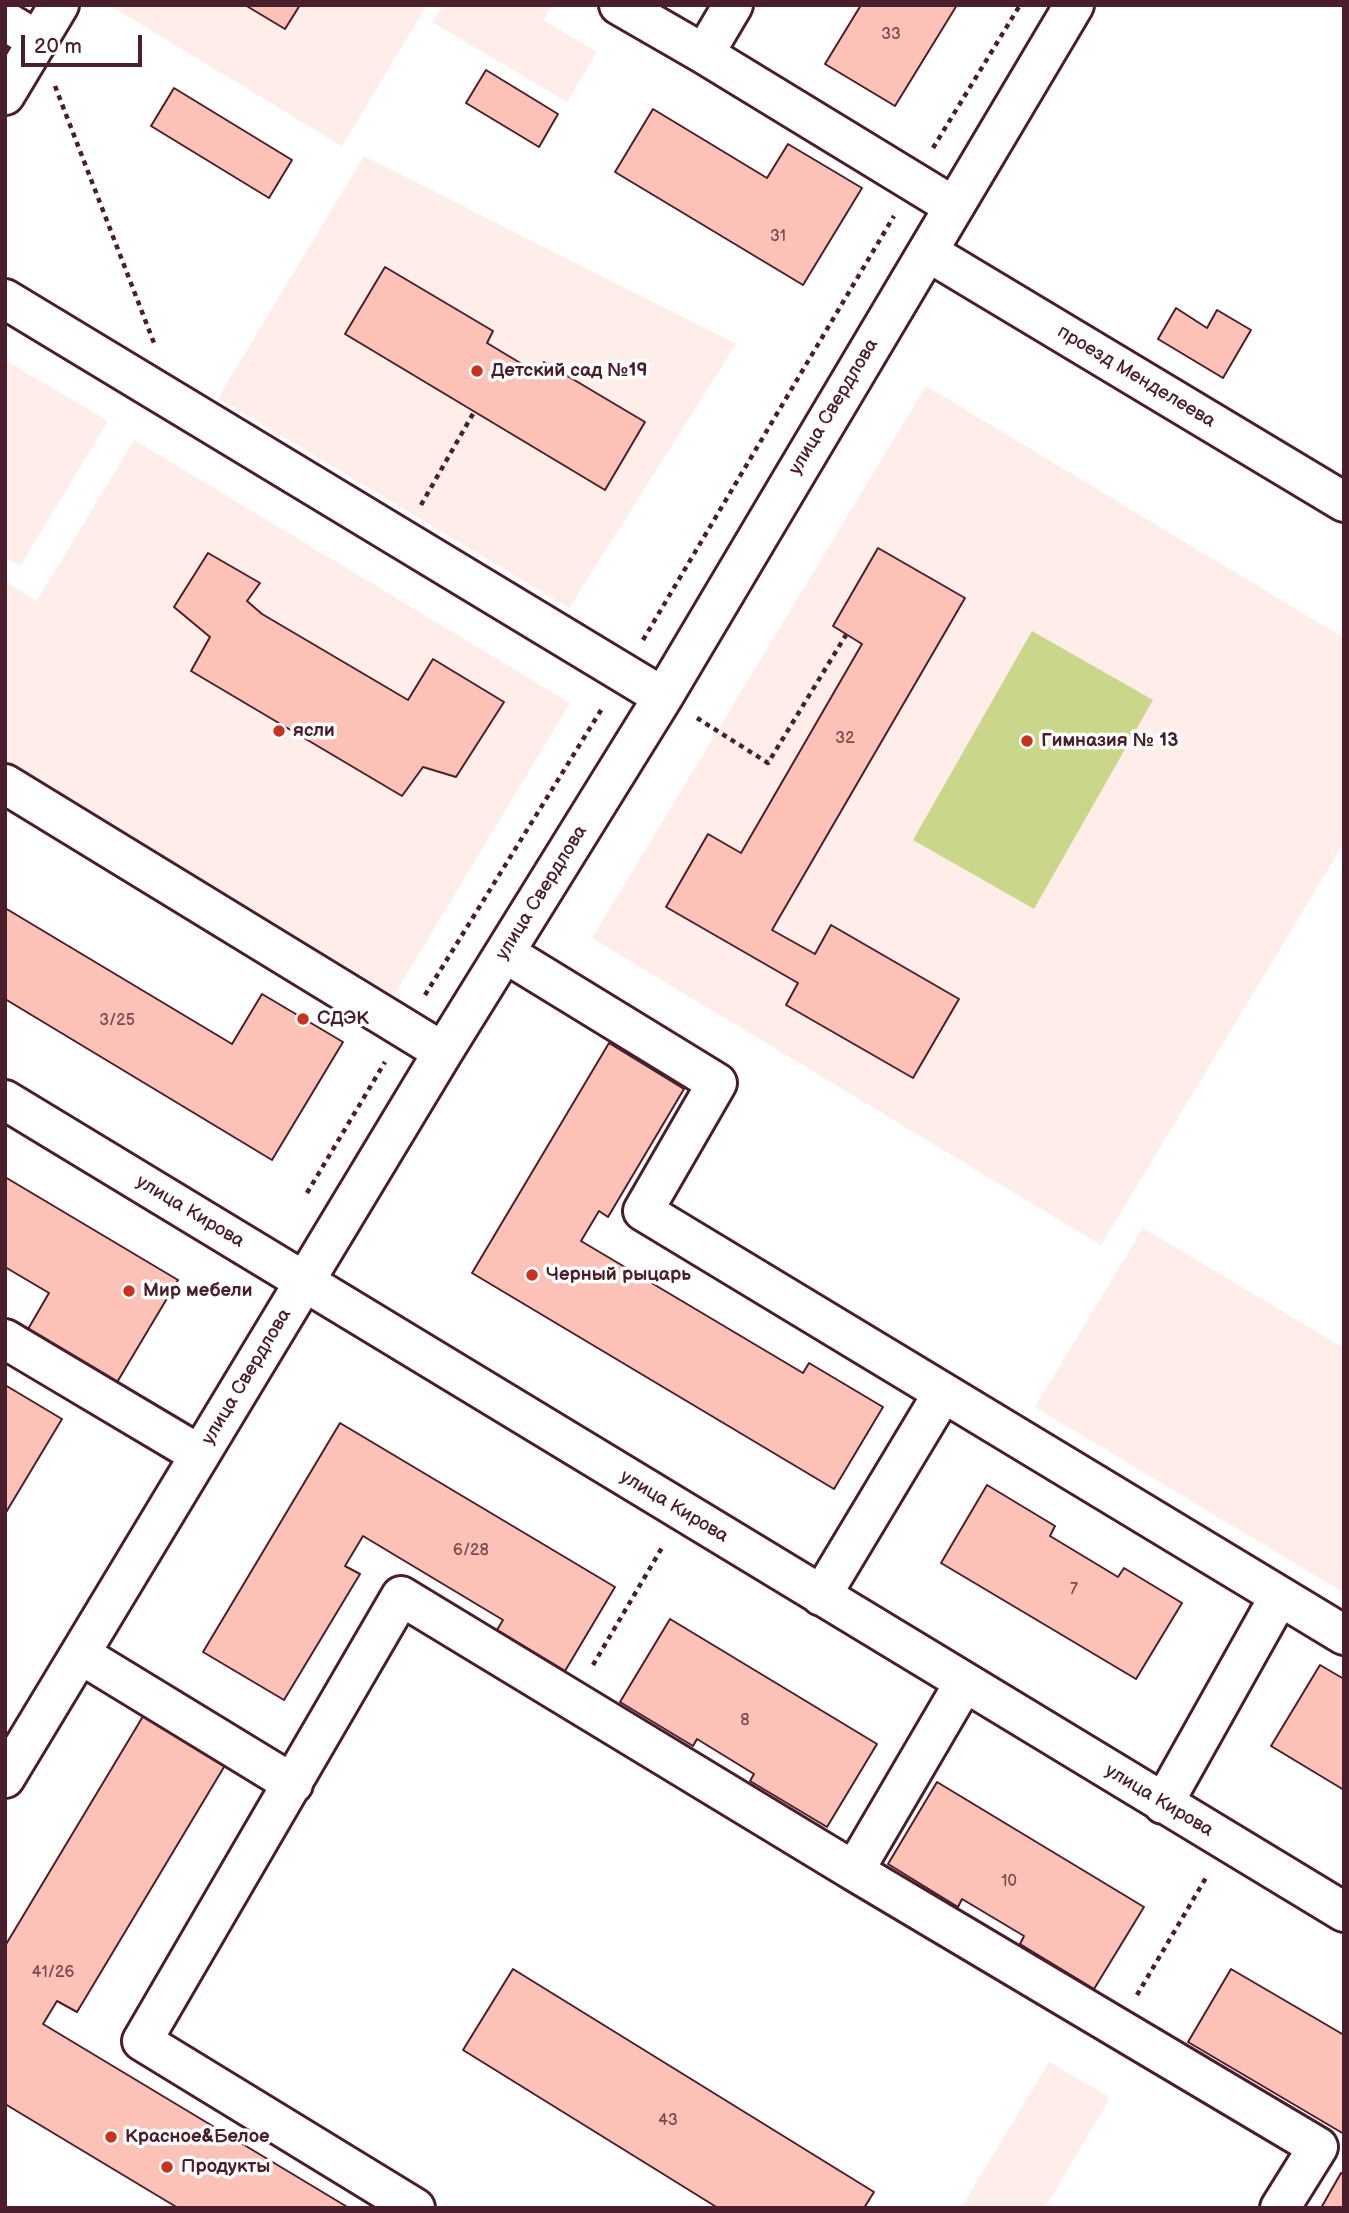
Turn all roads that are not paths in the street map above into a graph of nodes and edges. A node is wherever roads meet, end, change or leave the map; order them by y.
1 (59, 5) edge
2 (619, 5) edge
3 (733, 5) edge
4 (1074, 5) edge
5 (5, 21) edge
6 (38, 41) junction
7 (704, 54) junction
8 (5, 95) edge
9 (953, 206) junction
10 (928, 251) junction
11 (5, 299) edge
12 (1344, 502) edge
13 (663, 697) junction
14 (5, 784) edge
15 (505, 953) junction
16 (443, 1052) junction
17 (5, 1100) edge
18 (306, 1282) junction
19 (5, 1339) edge
20 (943, 1393) junction
21 (200, 1455) junction
22 (821, 1596) junction
23 (1279, 1597) junction
24 (1344, 1635) edge
25 (80, 1654) junction
26 (964, 1683) junction
27 (5, 1778) edge
28 (293, 1784) junction
29 (1163, 1804) junction
30 (854, 1871) junction
31 (1344, 1912) edge
32 (415, 2208) edge
33 (1280, 2208) edge

1 - 6 street
2 - 7 street
3 - 7 street
4 - 9 street, улица Свердлова
5 - 6 street
6 - 8 street
7 - 9 street
9 - 10 street, улица Свердлова
10 - 12 street, проезд Менделеева
10 - 13 street, улица Свердлова
11 - 13 street
13 - 15 street, улица Свердлова
14 - 16 street
15 - 16 street, улица Свердлова
15 - 20 street
16 - 18 street, улица Свердлова
17 - 18 street, улица Кирова
18 - 21 street, улица Свердлова
18 - 22 street, улица Кирова
19 - 21 street
20 - 22 street
20 - 23 street
21 - 25 street, улица Свердлова
22 - 26 street, улица Кирова
23 - 24 street
23 - 29 street
25 - 27 street, улица Свердлова
25 - 28 street
26 - 29 street, улица Кирова
26 - 30 street
28 - 30 street
28 - 32 street
29 - 31 street, улица Кирова
30 - 33 street

